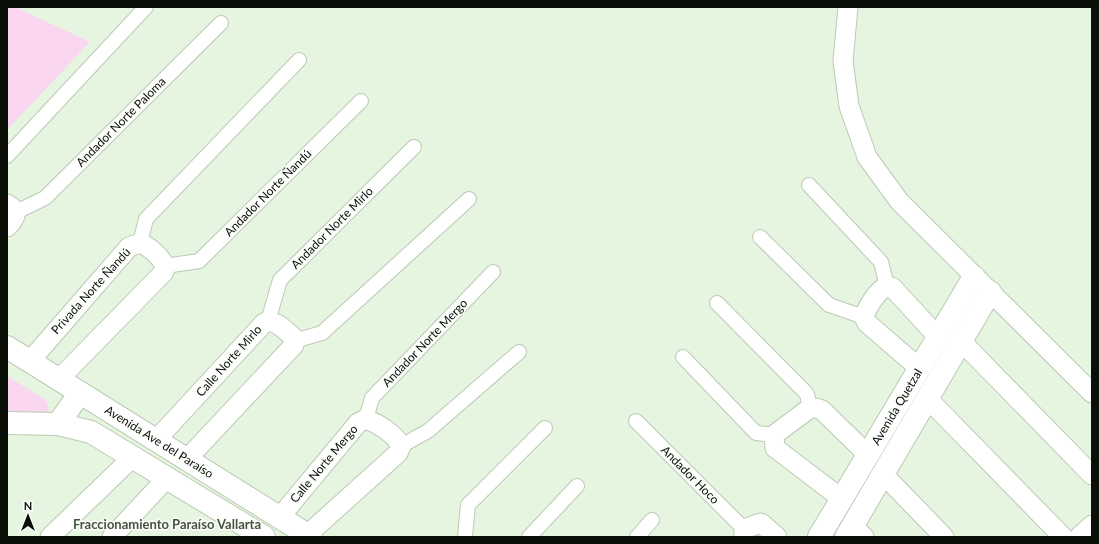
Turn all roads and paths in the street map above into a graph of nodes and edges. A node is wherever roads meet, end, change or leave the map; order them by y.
1 (146, 7) edge
2 (848, 7) edge
3 (221, 23) dead end
4 (299, 60) dead end
5 (361, 101) dead end
6 (414, 146) dead end
7 (7, 156) edge
8 (809, 185) dead end
9 (469, 199) dead end
10 (10, 214) edge
11 (760, 237) dead end
12 (140, 243) junction
13 (165, 266) junction
14 (493, 272) dead end
15 (974, 277) junction
16 (887, 286) junction
17 (990, 292) junction
18 (717, 303) dead end
19 (864, 317) junction
20 (268, 321) junction
21 (960, 340) junction
22 (294, 341) junction
23 (7, 347) edge
24 (519, 352) dead end
25 (934, 354) junction
26 (683, 357) dead end
27 (30, 361) junction
28 (59, 380) junction
29 (80, 393) junction
30 (1092, 394) edge
31 (927, 398) junction
32 (810, 408) junction
33 (366, 419) junction
34 (636, 421) dead end
35 (58, 424) junction
36 (8, 425) edge
37 (546, 428) dead end
38 (774, 435) junction
39 (156, 440) junction
40 (401, 446) junction
41 (868, 455) junction
42 (133, 457) junction
43 (187, 459) junction
44 (1092, 476) edge
45 (168, 477) junction
46 (854, 478) junction
47 (878, 481) junction
48 (577, 486) dead end
49 (842, 499) junction
50 (280, 517) junction
51 (652, 520) dead end
52 (1092, 525) edge
53 (744, 533) edge
54 (854, 533) edge
55 (258, 536) edge
56 (309, 536) edge
57 (50, 537) edge
58 (112, 537) edge
59 (465, 537) edge
60 (529, 537) edge
61 (637, 537) edge
62 (777, 537) edge
63 (819, 537) edge
64 (944, 537) edge
65 (1063, 537) edge
66 (1080, 537) edge

1 - 7 street
2 - 15 street
3 - 10 street, Andador Norte Paloma
4 - 12 street
5 - 13 street, Andador Norte Ñandú
6 - 20 street, Andador Norte Mirlo
8 - 16 street
9 - 22 street
11 - 19 street
12 - 13 street, Privada Norte Ñandú
12 - 27 street, Privada Norte Ñandú
13 - 28 street
14 - 33 street, Andador Norte Mergo
15 - 17 street
15 - 25 street, Avenida Quetzal
16 - 19 street
16 - 25 street
17 - 21 street, Avenida Quetzal
17 - 30 street
18 - 32 street
19 - 25 street
20 - 22 street, Calle Norte Mirlo
20 - 39 street, Calle Norte Mirlo
21 - 25 street, Avenida Quetzal
21 - 44 street
22 - 43 street
23 - 27 street, Avenida Ave del Paraíso
24 - 40 street
25 - 31 street, Avenida Quetzal
25 - 41 street, Avenida Quetzal
26 - 38 street
27 - 28 street, Avenida Ave del Paraíso
28 - 29 street, Avenida Ave del Paraíso
29 - 35 street
29 - 39 street, Avenida Ave del Paraíso
31 - 47 street, Avenida Quetzal
31 - 65 street
32 - 38 street
32 - 41 street
33 - 40 street, Calle Norte Mergo
33 - 50 street, Calle Norte Mergo
34 - 53 street, Andador Hoco
35 - 36 street, Avenida Ave del Paraíso
35 - 42 street, Avenida Ave del Paraíso
37 - 59 street
38 - 49 street
39 - 43 street, Avenida Ave del Paraíso
40 - 56 street
41 - 46 street, Avenida Quetzal
42 - 45 street, Avenida Ave del Paraíso
42 - 57 street
43 - 50 street, Avenida Ave del Paraíso
45 - 55 street, Avenida Ave del Paraíso
45 - 58 street
46 - 47 street
46 - 49 street, Avenida Quetzal
47 - 54 street, Avenida Quetzal
47 - 64 street
48 - 60 street
49 - 63 street, Avenida Quetzal
50 - 55 street
50 - 56 street, Avenida Ave del Paraíso
51 - 61 street
52 - 66 street
53 - 62 street

